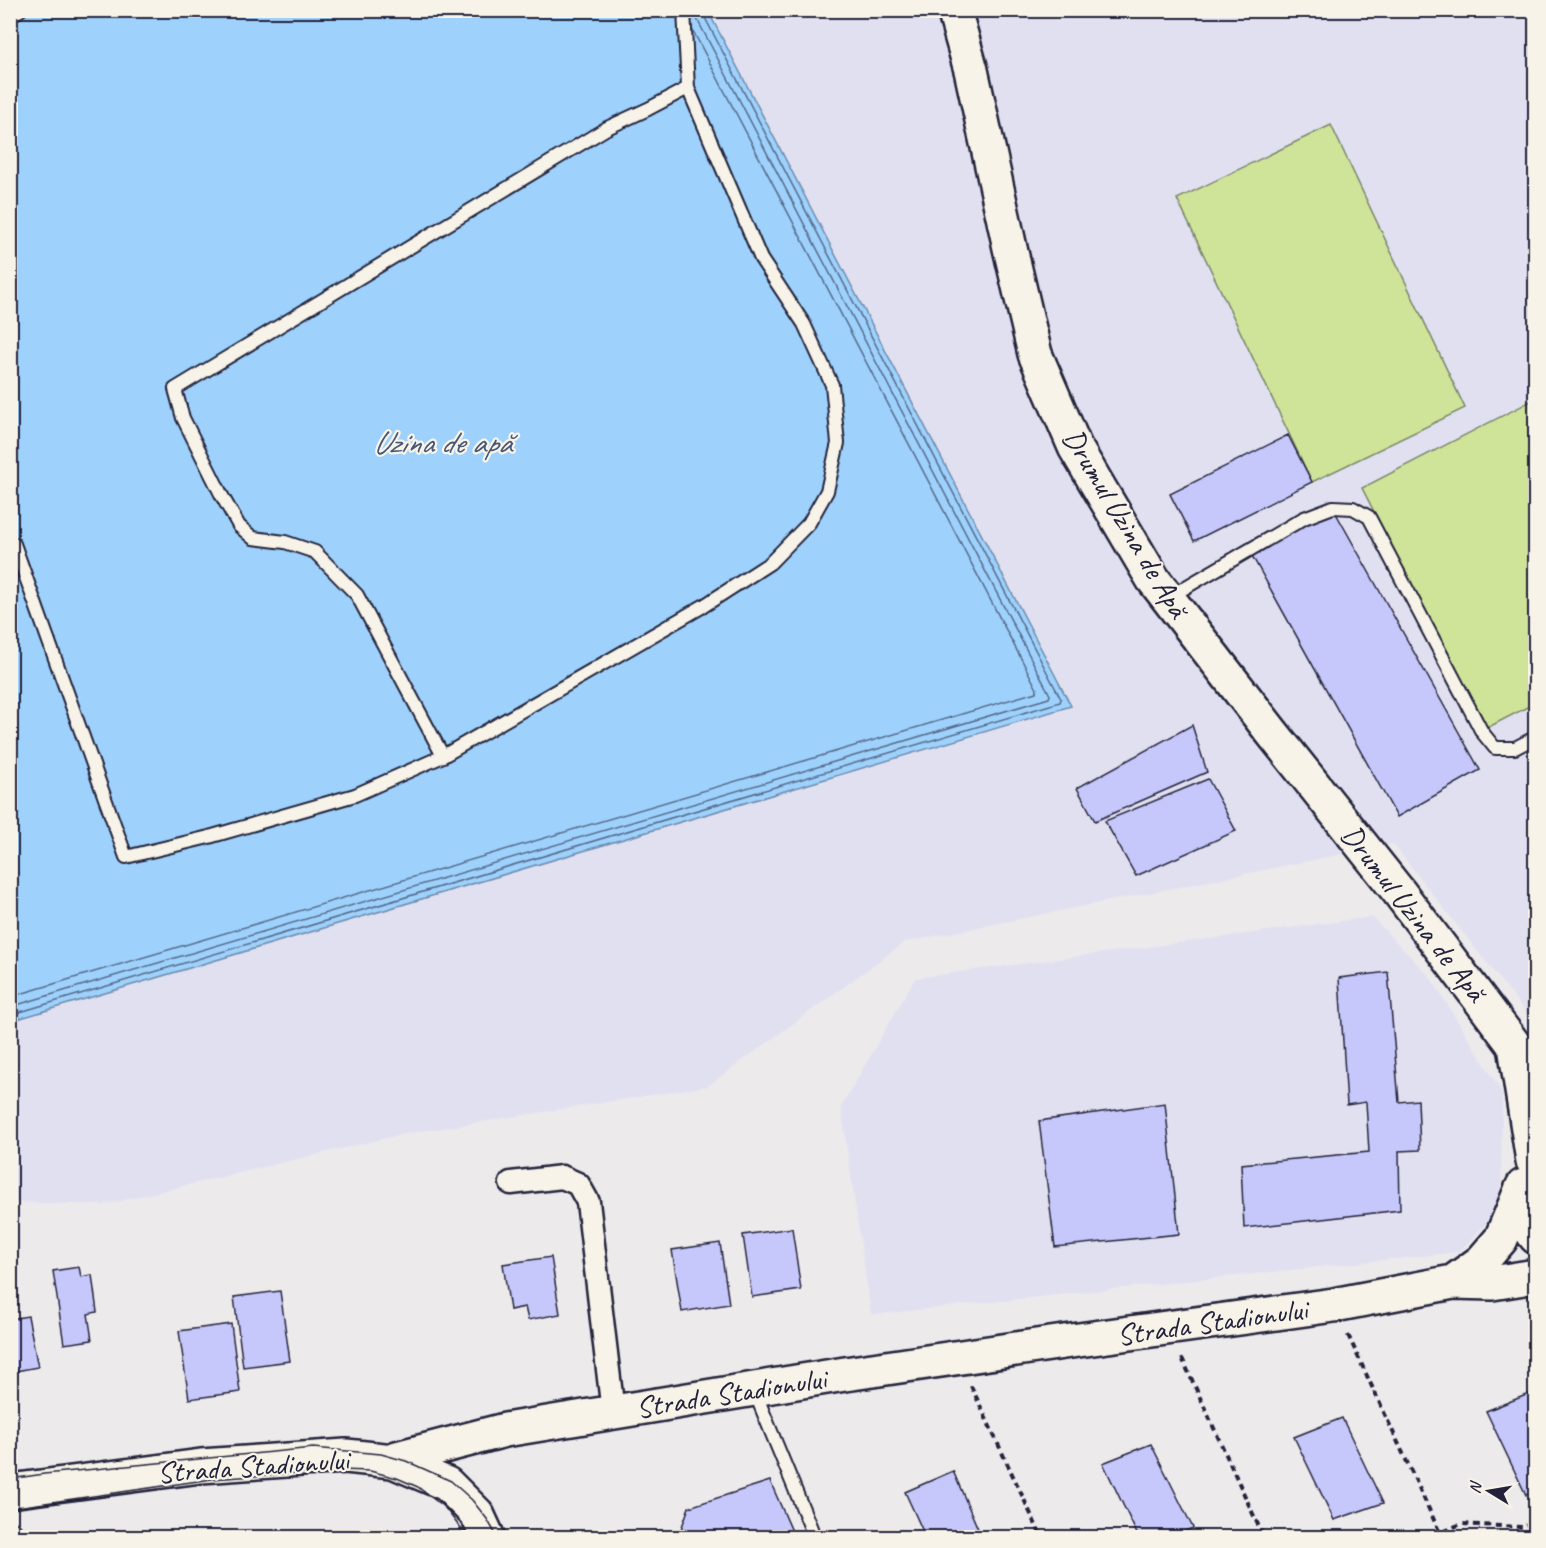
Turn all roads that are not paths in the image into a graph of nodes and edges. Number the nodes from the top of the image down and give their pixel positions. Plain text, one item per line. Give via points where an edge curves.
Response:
1 (20, 10) edge
2 (684, 10) edge
3 (954, 10) edge
4 (10, 16) edge
5 (688, 88) junction
6 (14, 544) dead end
7 (1168, 598) junction
8 (1536, 737) edge
9 (442, 756) junction
10 (1525, 1056) edge
11 (1530, 1169) edge
12 (511, 1183) dead end
13 (1536, 1237) edge
14 (1536, 1276) edge
15 (1453, 1282) junction
16 (754, 1389) junction
17 (613, 1412) junction
18 (393, 1461) junction
19 (10, 1491) edge
20 (10, 1533) edge
21 (13, 1538) edge
22 (488, 1538) edge
23 (815, 1538) edge

1 - 4 lane
2 - 5 lane
3 - 7 street, Drumul Uzina de Apă via 1035,354 1075,447
5 - 9 lane via 760,259 804,324 832,386 838,442 827,491 809,523 770,563 705,605
5 - 9 lane via 607,128 175,389 183,418 239,526 253,538 285,542 315,552 357,595
6 - 9 lane via 126,857 356,795
7 - 8 lane via 1304,518 1333,507 1353,508 1370,517 1482,732 1495,748 1515,748
7 - 10 street, Drumul Uzina de Apă
10 - 11 street, Drumul Uzina de Apă
11 - 13 street, Drumul Uzina de Apă via 1522,1210
11 - 15 street, Strada Stadionului via 1501,1239 1482,1261
12 - 17 street via 562,1178 578,1184 588,1202
14 - 15 street, Strada Stadionului via 1492,1283
15 - 16 street, Strada Stadionului via 1334,1305
16 - 17 street, Strada Stadionului
16 - 23 lane
17 - 18 street, Strada Stadionului via 505,1430
18 - 19 street, Strada Stadionului via 346,1456 201,1466
18 - 22 street via 447,1484 477,1514
20 - 21 street

